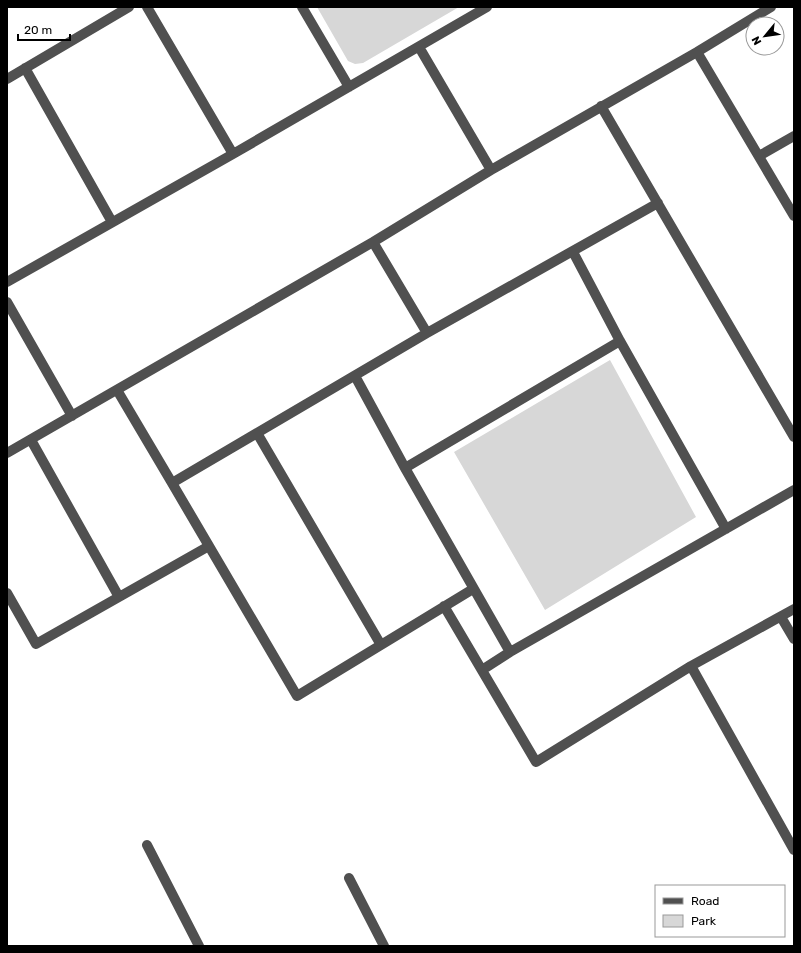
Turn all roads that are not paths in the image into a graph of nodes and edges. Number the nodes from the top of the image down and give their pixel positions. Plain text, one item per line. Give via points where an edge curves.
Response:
1 (129, 7) edge
2 (147, 7) edge
3 (302, 7) edge
4 (487, 7) edge
5 (771, 7) edge
6 (419, 47) junction
7 (697, 52) junction
8 (26, 68) junction
9 (7, 78) edge
10 (349, 87) junction
11 (601, 106) junction
12 (794, 136) edge
13 (233, 154) junction
14 (759, 156) junction
15 (491, 170) junction
16 (658, 203) junction
17 (794, 216) edge
18 (112, 222) junction
19 (373, 242) junction
20 (573, 252) junction
21 (7, 282) edge
22 (7, 302) edge
23 (427, 333) junction
24 (620, 341) junction
25 (355, 376) junction
26 (117, 390) junction
27 (72, 416) junction
28 (257, 433) junction
29 (794, 437) edge
30 (30, 440) junction
31 (7, 453) edge
32 (405, 468) junction
33 (172, 482) junction
34 (794, 490) edge
35 (726, 529) junction
36 (208, 546) junction
37 (473, 589) junction
38 (7, 593) edge
39 (119, 597) junction
40 (444, 606) junction
41 (794, 609) edge
42 (781, 616) junction
43 (794, 639) edge
44 (381, 645) junction
45 (510, 652) junction
46 (691, 666) junction
47 (482, 670) junction
48 (147, 845) dead end
49 (794, 850) edge
50 (348, 878) dead end
51 (199, 946) edge
52 (384, 946) edge

1 - 8 street
2 - 13 street
3 - 10 street
4 - 6 street
5 - 7 street
6 - 10 street
6 - 15 street
7 - 11 street
7 - 14 street
8 - 9 street
8 - 18 street
10 - 13 street
11 - 15 street
11 - 16 street
12 - 14 street
13 - 18 street
14 - 17 street
15 - 19 street
16 - 20 street
16 - 29 street
18 - 21 street
19 - 23 street
19 - 26 street
20 - 23 street
20 - 24 street
22 - 27 street
23 - 25 street
24 - 32 street
24 - 35 street
25 - 28 street
25 - 32 street
26 - 27 street
26 - 33 street
27 - 30 street
28 - 33 street
28 - 44 street
30 - 31 street
30 - 39 street
32 - 37 street
33 - 36 street
34 - 35 street
35 - 45 street
36 - 39 street
36 - 44 street via 297,696
37 - 40 street
37 - 45 street
38 - 39 street via 36,644
40 - 44 street
40 - 47 street
41 - 42 street
42 - 43 street
42 - 46 street
45 - 47 street
46 - 47 street via 536,762
46 - 49 street
48 - 51 street
50 - 52 street

